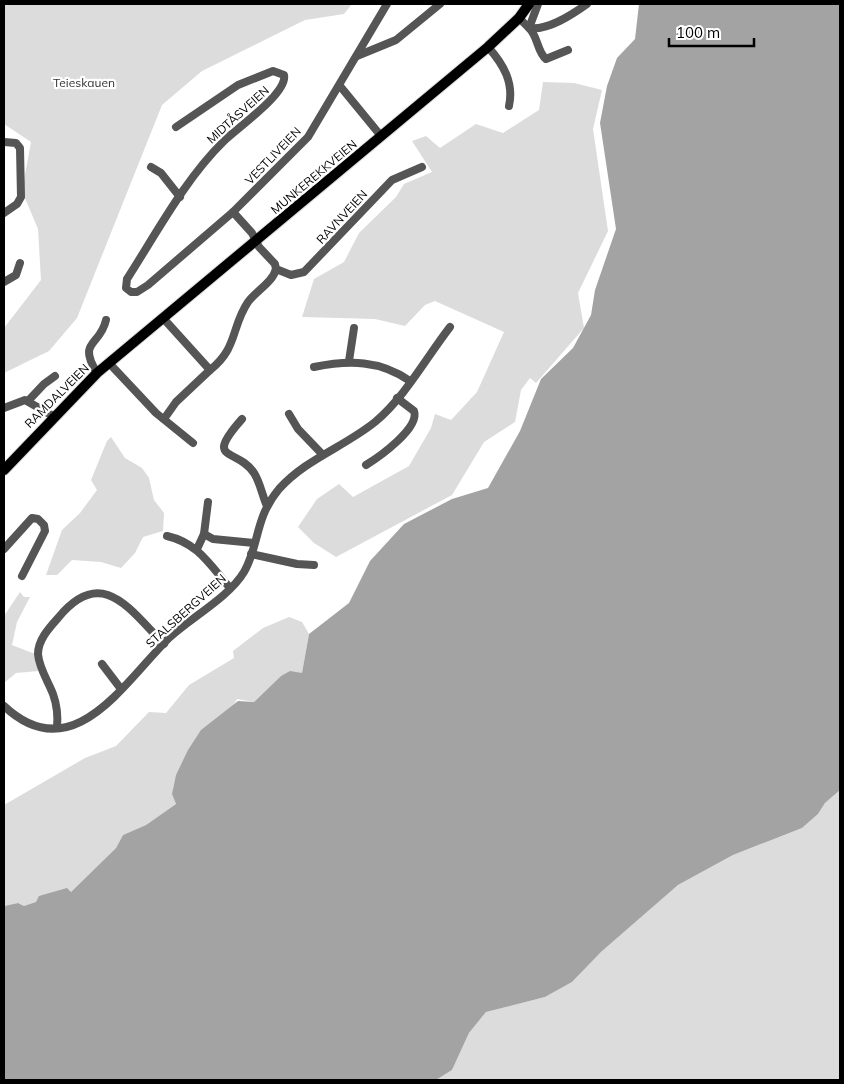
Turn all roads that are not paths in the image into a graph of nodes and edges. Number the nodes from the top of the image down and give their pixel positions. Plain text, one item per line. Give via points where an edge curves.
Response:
1 (387, 4) edge
2 (440, 4) edge
3 (529, 4) edge
4 (538, 4) edge
5 (587, 4) edge
6 (520, 18) junction
7 (529, 28) junction
8 (488, 47) junction
9 (568, 50) dead end
10 (357, 56) junction
11 (340, 86) junction
12 (509, 106) dead end
13 (176, 127) dead end
14 (381, 136) junction
15 (4, 142) edge
16 (151, 167) dead end
17 (422, 167) dead end
18 (180, 197) junction
19 (233, 212) junction
20 (4, 213) edge
21 (256, 241) junction
22 (20, 263) dead end
23 (276, 269) junction
24 (4, 282) edge
25 (163, 318) junction
26 (106, 320) dead end
27 (450, 327) dead end
28 (354, 328) dead end
29 (349, 361) junction
30 (109, 363) junction
31 (314, 367) dead end
32 (210, 370) junction
33 (97, 373) junction
34 (55, 376) dead end
35 (410, 381) junction
36 (397, 398) junction
37 (28, 401) junction
38 (4, 408) edge
39 (289, 414) dead end
40 (53, 416) junction
41 (164, 419) junction
42 (242, 419) dead end
43 (193, 443) dead end
44 (322, 454) junction
45 (366, 465) dead end
46 (4, 470) edge
47 (208, 502) dead end
48 (267, 506) junction
49 (204, 534) junction
50 (167, 536) dead end
51 (254, 543) junction
52 (4, 549) edge
53 (197, 549) junction
54 (251, 554) junction
55 (314, 565) dead end
56 (22, 576) dead end
57 (230, 588) junction
58 (164, 644) junction
59 (102, 664) dead end
60 (121, 689) junction
61 (4, 706) edge
62 (58, 728) junction

1 - 10 street, VESTLIVEIEN
2 - 10 street via 396,40
3 - 6 main road, MUNKEREKKVEIEN
4 - 7 street
5 - 7 street via 561,20
6 - 7 street
6 - 8 main road, MUNKEREKKVEIEN
7 - 9 street via 544,58
8 - 12 street via 510,81
8 - 14 main road, MUNKEREKKVEIEN
10 - 11 street, VESTLIVEIEN
11 - 14 street
11 - 19 street, VESTLIVEIEN via 308,137
13 - 18 street, MIDTÅSVEIEN via 251,78 273,71 284,76 281,90 216,149
14 - 21 main road, MUNKEREKKVEIEN
15 - 20 street via 16,143 20,148 22,190 17,204
16 - 18 street
17 - 23 street, RAVNVEIEN via 392,180 304,272 292,275
18 - 19 street, MIDTÅSVEIEN via 127,279 129,292 137,292 148,285
19 - 21 street
21 - 23 street
21 - 25 main road, MUNKEREKKVEIEN
22 - 24 street via 16,275
23 - 32 street via 247,303 228,353
25 - 30 main road, MUNKEREKKVEIEN
25 - 32 street
26 - 33 street via 88,352 88,359
27 - 35 street, STALSBERGVEIEN
28 - 29 street
29 - 31 street
29 - 35 street via 385,367
30 - 33 main road, RAMDALVEIEN
30 - 41 street
32 - 41 street via 176,402
33 - 40 main road, RAMDALVEIEN
34 - 37 street
35 - 36 street, STALSBERGVEIEN
36 - 44 street, STALSBERGVEIEN via 375,422
36 - 45 street via 414,411 414,418 399,440
37 - 38 street via 20,400
37 - 40 street
39 - 44 street via 298,429
40 - 46 main road, RAMDALVEIEN
41 - 43 street
42 - 48 street via 226,438 225,449 255,474
44 - 48 street, STALSBERGVEIEN via 288,480
47 - 49 street
48 - 51 street, STALSBERGVEIEN
49 - 51 street via 213,539
49 - 53 street
50 - 53 street via 184,540
51 - 54 street, STALSBERGVEIEN
52 - 56 street via 32,518 44,525 45,531
53 - 57 street
54 - 55 street
54 - 57 street, STALSBERGVEIEN via 244,572
57 - 58 street, STALSBERGVEIEN
58 - 60 street, STALSBERGVEIEN
58 - 62 street via 112,594 94,593 68,607 45,634 38,651 40,666 56,703
59 - 60 street
60 - 62 street, STALSBERGVEIEN via 87,720
61 - 62 street, STALSBERGVEIEN via 31,725

